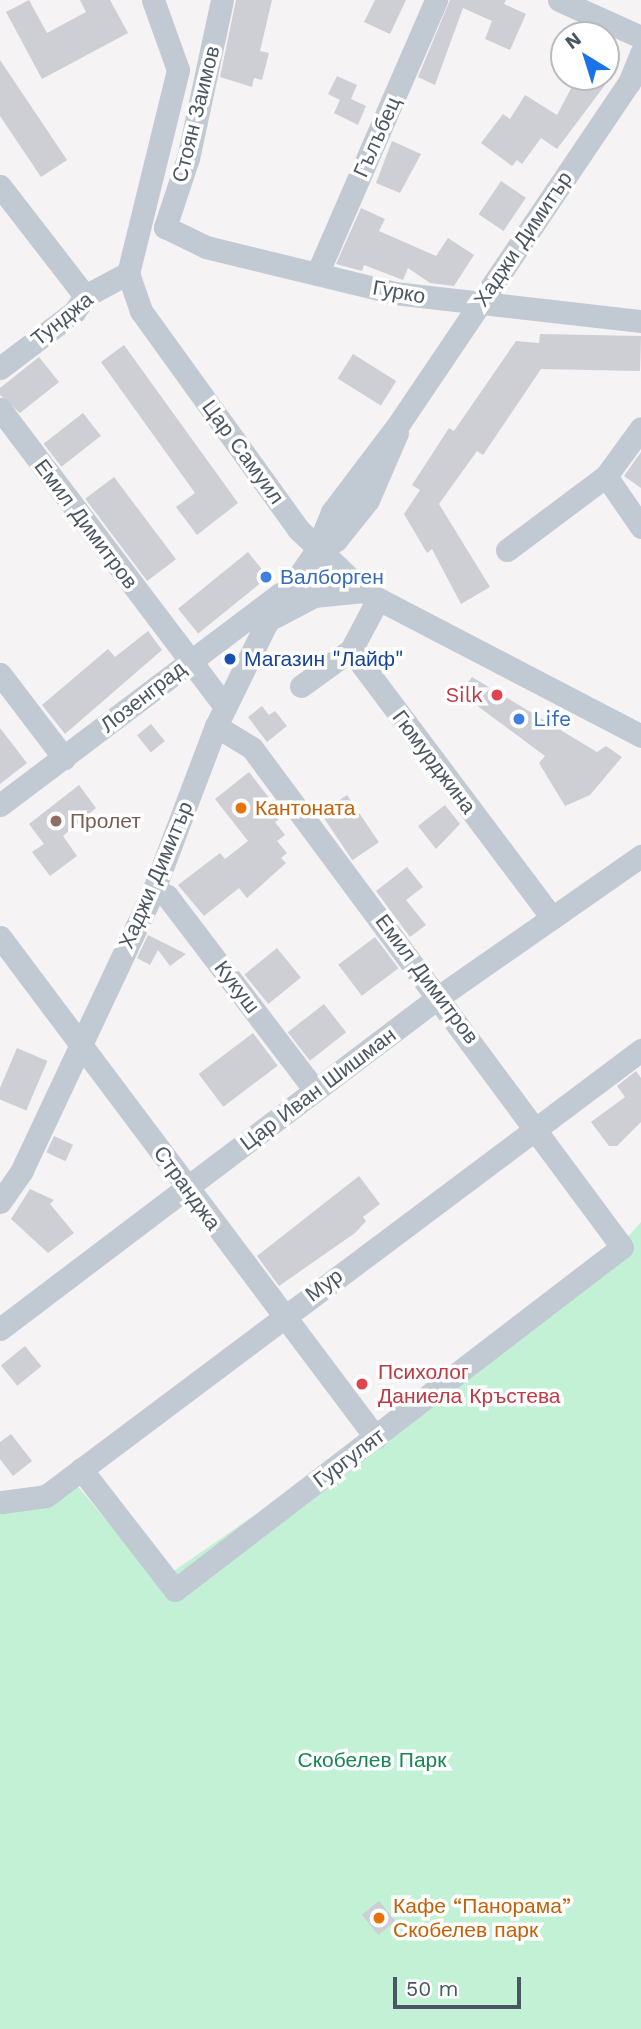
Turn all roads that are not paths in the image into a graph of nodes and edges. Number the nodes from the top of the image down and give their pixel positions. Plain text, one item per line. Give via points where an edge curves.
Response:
1 (153, 0) edge
2 (222, 0) edge
3 (436, 0) edge
4 (559, 0) edge
5 (641, 37) edge
6 (641, 53) edge
7 (0, 186) edge
8 (165, 227) joint
9 (128, 273) junction
10 (317, 274) junction
11 (85, 296) junction
12 (478, 305) junction
13 (641, 321) edge
14 (0, 369) edge
15 (0, 408) edge
16 (641, 428) edge
17 (606, 476) junction
18 (641, 527) edge
19 (507, 550) dead end
20 (316, 551) junction
21 (286, 590) junction
22 (370, 596) junction
23 (267, 624) junction
24 (351, 650) junction
25 (189, 661) junction
26 (0, 674) edge
27 (300, 686) dead end
28 (220, 716) junction
29 (641, 736) edge
30 (64, 758) junction
31 (0, 805) edge
32 (641, 856) edge
33 (154, 889) junction
34 (552, 918) junction
35 (0, 937) edge
36 (440, 996) junction
37 (79, 1044) junction
38 (641, 1050) edge
39 (315, 1090) junction
40 (537, 1126) junction
41 (187, 1188) junction
42 (0, 1202) edge
43 (622, 1247) joint
44 (281, 1317) junction
45 (0, 1329) edge
46 (376, 1438) junction
47 (81, 1469) junction
48 (2, 1502) edge

1 - 9 street via 178,70
2 - 8 street, Стоян Заимов via 188,158
3 - 10 street, Гълъбец
4 - 5 street
6 - 12 street, Хаджи Димитър via 629,83
7 - 11 street
8 - 10 street, Гурко via 206,247
9 - 11 street, Тунджа
9 - 20 street, Цар Самуил via 141,311
10 - 12 street, Гурко
11 - 14 street, Тунджа via 74,312
12 - 13 street, Гурко
12 - 20 street, Хаджи Димитър via 400,422 332,512
15 - 25 street, Емил Димитров
16 - 17 street
17 - 18 street
17 - 19 street
20 - 21 street, Хаджи Димитър
20 - 22 street, Цар Самуил
21 - 23 street, Хаджи Димитър
21 - 25 street, Лозенград
22 - 23 street via 298,601
22 - 24 street
22 - 29 street, Цар Самуил
23 - 28 street, Хаджи Димитър
24 - 27 street
24 - 34 street, Гюмурджина
25 - 28 street, Емил Димитров
25 - 30 street, Лозенград
26 - 30 street
28 - 33 street, Хаджи Димитър
28 - 36 street, Емил Димитров via 252,748
30 - 31 street, Лозенград
32 - 34 street, Цар Иван Шишман
33 - 37 street, Хаджи Димитър
33 - 39 street, Кукуш via 167,896
34 - 36 street, Цар Иван Шишман
35 - 37 street, Странджа
36 - 39 street, Цар Иван Шишман
36 - 40 street, Емил Димитров
37 - 41 street, Странджа
37 - 42 street, Хаджи Димитър via 22,1170
38 - 40 street, Мур
39 - 41 street, Цар Иван Шишман
40 - 43 street, Емил Димитров
40 - 44 street, Мур
41 - 44 street, Странджа
41 - 45 street, Цар Иван Шишман
43 - 46 street, Гургулят
44 - 46 street, Странджа
44 - 47 street, Мур
46 - 47 street, Гургулят via 175,1590
47 - 48 street, Мур via 46,1496

